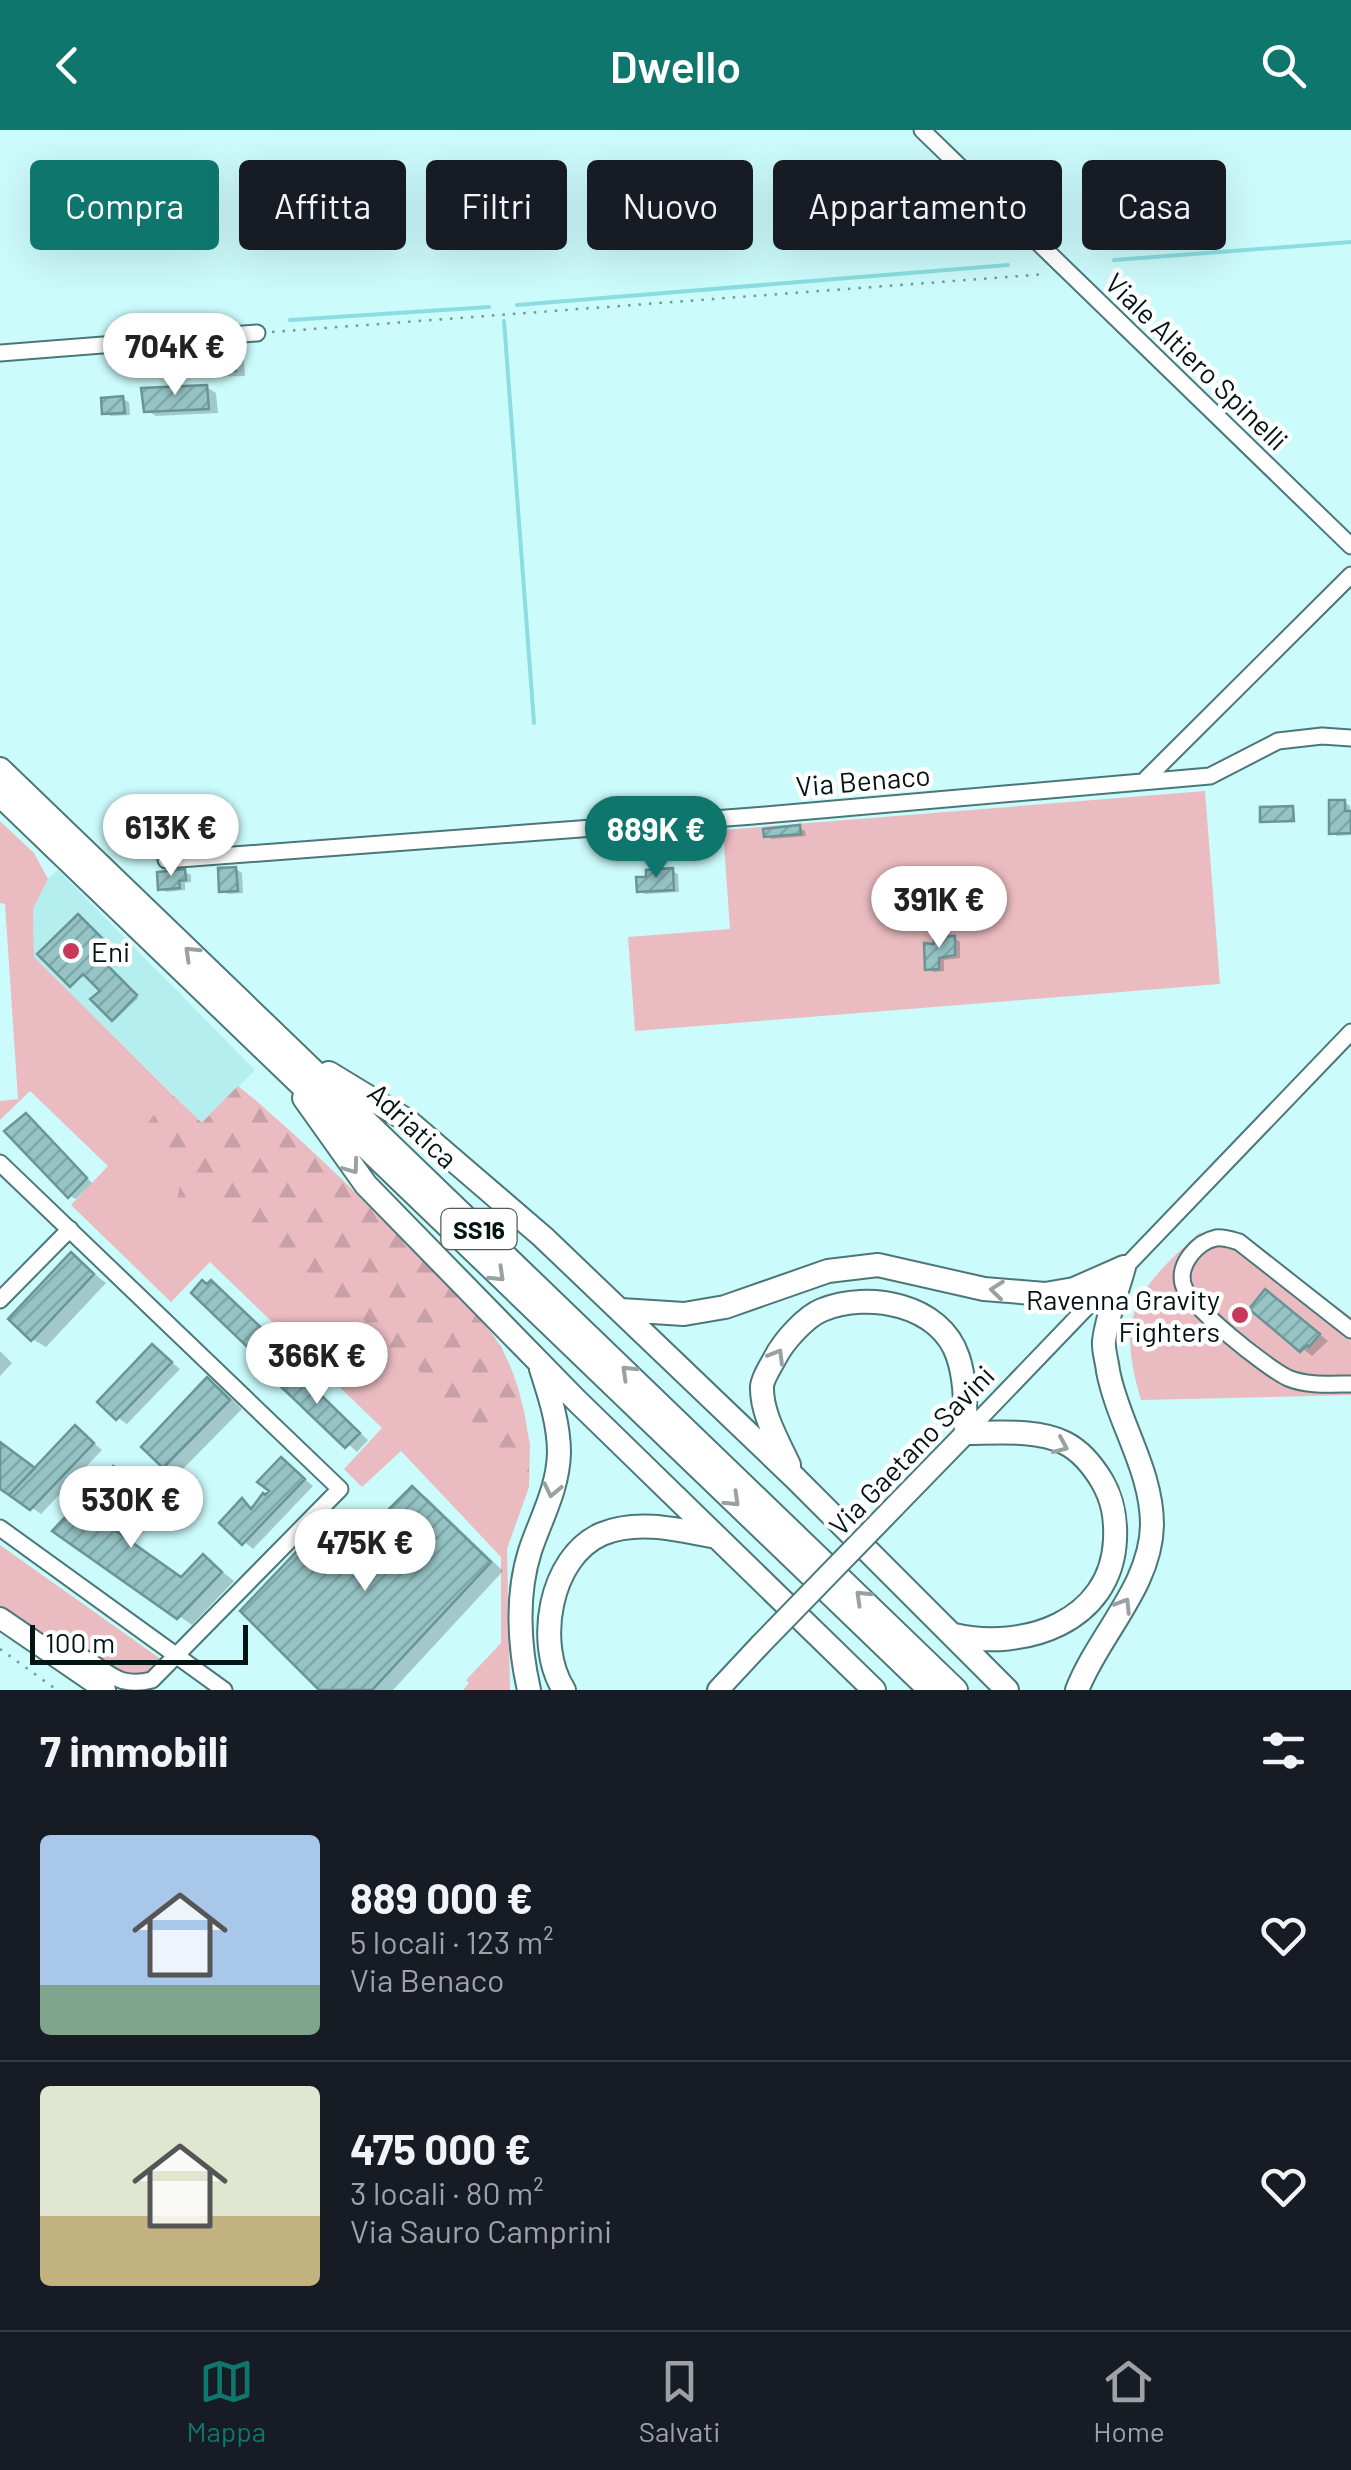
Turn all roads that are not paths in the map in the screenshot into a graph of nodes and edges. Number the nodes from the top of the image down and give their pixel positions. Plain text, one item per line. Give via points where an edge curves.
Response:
1 (922, 130) edge
2 (256, 333) road end
3 (0, 353) edge
4 (1351, 546) edge
5 (1351, 575) edge
6 (1351, 738) edge
7 (0, 770) edge
8 (1146, 779) junction
9 (0, 794) edge
10 (166, 860) dead end
11 (1351, 1032) edge
12 (282, 1053) junction
13 (0, 1163) edge
14 (70, 1229) junction
15 (1124, 1267) junction
16 (0, 1300) edge
17 (621, 1310) junction
18 (1351, 1330) edge
19 (538, 1361) junction
20 (1351, 1384) edge
21 (966, 1433) junction
22 (795, 1478) junction
23 (0, 1528) edge
24 (716, 1537) junction
25 (0, 1618) edge
26 (954, 1635) junction
27 (49, 1651) junction
28 (175, 1656) junction
29 (152, 1685) edge
30 (105, 1690) edge
31 (224, 1690) edge
32 (528, 1690) edge
33 (564, 1690) edge
34 (718, 1690) edge
35 (874, 1690) edge
36 (930, 1690) edge
37 (956, 1690) edge
38 (1008, 1690) edge
39 (1077, 1690) edge

1 - 4 street, Viale Altiero Spinelli
2 - 3 street
5 - 8 street
6 - 8 street, Via Benaco via 1278,741 1210,776
12 -> 7 highway, Adriatica / SS16
8 - 10 street, Via Benaco
9 - 12 highway, Adriatica / SS16
11 - 15 street, Via Gaetano Savini
12 - 17 highway, SS16 via 408,1121
12 -> 19 highway, SS16 via 366,1186
12 -> 36 highway, Adriatica / SS16
37 -> 12 highway, Adriatica / SS16
13 - 14 street
14 - 16 street
14 - 28 street via 340,1489
15 -> 17 highway via 1045,1294 984,1289 878,1265 828,1272 725,1307 684,1314
15 - 21 street, Via Gaetano Savini
39 -> 15 highway via 1138,1580 1152,1525 1143,1470 1119,1414 1103,1343
17 - 22 highway, SS16
18 - 20 street via 1239,1242 1220,1237 1198,1245 1186,1262 1182,1284 1196,1307 1245,1346 1289,1378
19 - 24 highway, SS16
19 -> 32 highway, SS16 via 559,1454 523,1581 521,1655
22 -> 21 highway, SS16 via 770,1426 762,1384 781,1346 819,1311 866,1300 907,1308 938,1326 958,1354
21 -> 26 highway via 1064,1443 1093,1465 1112,1498 1115,1543 1106,1582 1054,1628 1016,1640
21 - 34 main road, Via Gaetano Savini, bridge
22 - 26 highway, SS16
23 - 28 street
24 - 33 highway via 639,1526 600,1535 572,1559 554,1592 547,1630
24 - 35 highway, SS16
25 - 27 main road
26 - 38 highway, SS16
27 - 29 street via 75,1654 120,1682
27 - 30 main road
28 - 29 street
28 - 31 street

